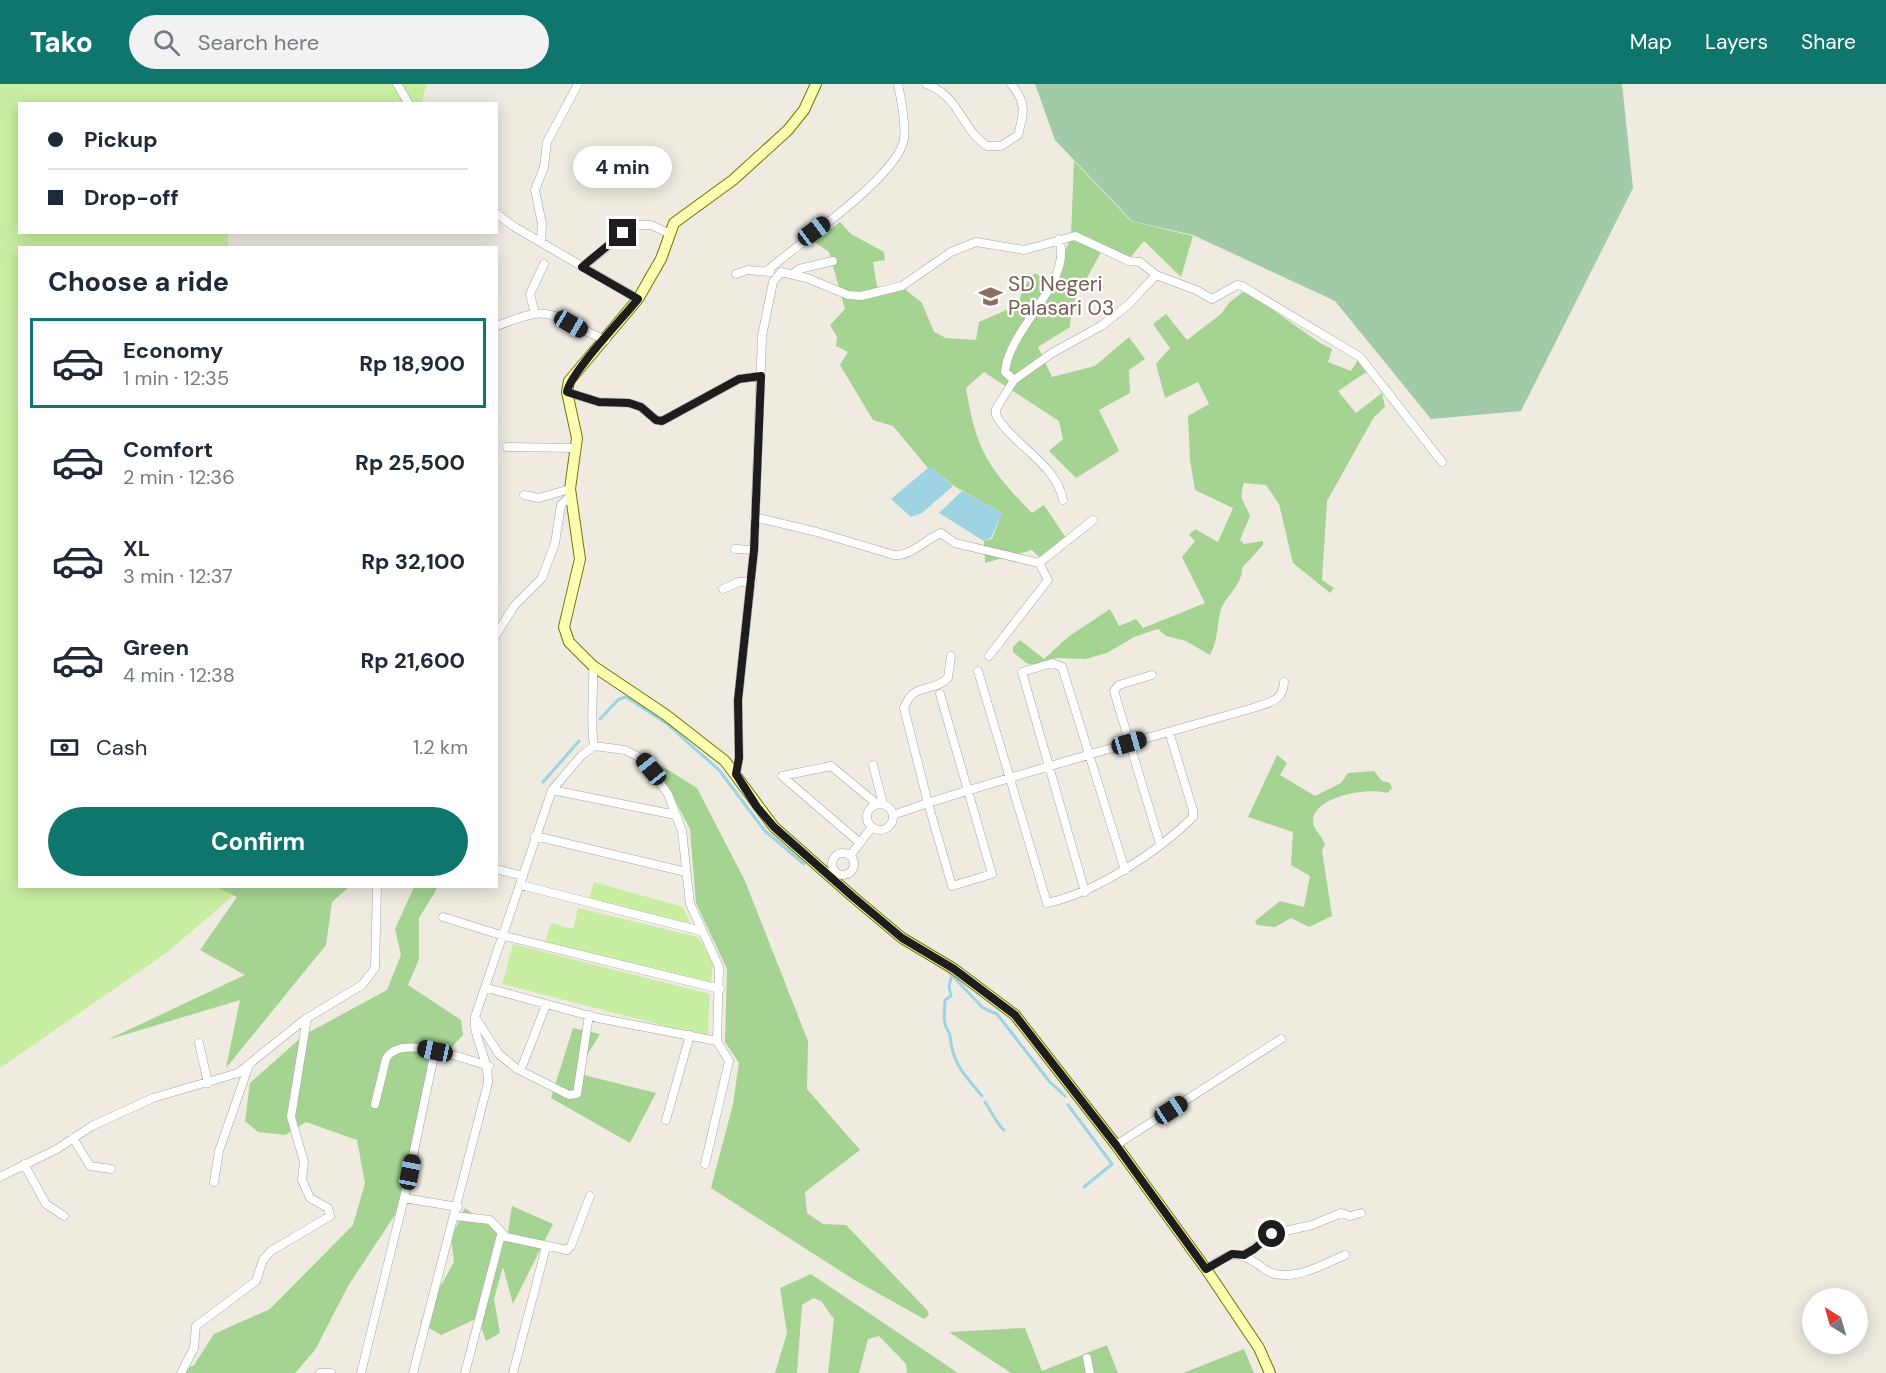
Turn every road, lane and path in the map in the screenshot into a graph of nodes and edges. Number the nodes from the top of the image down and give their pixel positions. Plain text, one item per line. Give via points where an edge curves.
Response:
1 (397, 84) edge
2 (579, 84) edge
3 (816, 84) edge
4 (926, 84) edge
5 (1011, 84) edge
6 (901, 85) edge
7 (408, 102) edge
8 (498, 214) edge
9 (668, 233) junction
10 (1059, 238) junction
11 (540, 242) junction
12 (833, 261) dead end
13 (544, 264) dead end
14 (582, 267) junction
15 (767, 271) junction
16 (794, 273) junction
17 (736, 274) dead end
18 (776, 275) junction
19 (1156, 275) junction
20 (638, 299) junction
21 (535, 314) junction
22 (498, 325) edge
23 (606, 340) junction
24 (761, 376) junction
25 (1014, 380) junction
26 (567, 392) junction
27 (507, 447) dead end
28 (576, 448) junction
29 (1442, 462) dead end
30 (570, 492) junction
31 (524, 495) dead end
32 (1063, 500) dead end
33 (754, 517) junction
34 (1093, 520) dead end
35 (735, 549) dead end
36 (754, 550) junction
37 (1039, 563) junction
38 (752, 581) junction
39 (723, 589) dead end
40 (498, 632) edge
41 (951, 656) dead end
42 (989, 656) dead end
43 (593, 666) junction
44 (978, 671) dead end
45 (1152, 675) dead end
46 (1284, 682) dead end
47 (940, 694) dead end
48 (1169, 732) junction
49 (1129, 743) junction
50 (594, 746) junction
51 (1089, 755) junction
52 (873, 765) dead end
53 (1049, 767) junction
54 (736, 774) junction
55 (1008, 778) junction
56 (552, 790) junction
57 (967, 791) junction
58 (928, 803) junction
59 (880, 804) junction
60 (676, 815) junction
61 (893, 815) junction
62 (872, 827) junction
63 (535, 836) junction
64 (860, 843) junction
65 (1160, 844) junction
66 (850, 856) junction
67 (498, 870) edge
68 (1125, 870) junction
69 (686, 872) junction
70 (833, 874) junction
71 (523, 876) junction
72 (521, 885) junction
73 (377, 888) edge
74 (1085, 892) junction
75 (443, 917) dead end
76 (701, 931) junction
77 (504, 936) junction
78 (487, 988) junction
79 (720, 989) junction
80 (546, 1005) junction
81 (589, 1015) junction
82 (475, 1017) junction
83 (307, 1018) junction
84 (690, 1035) junction
85 (1281, 1039) dead end
86 (717, 1041) junction
87 (199, 1043) dead end
88 (435, 1051) junction
89 (523, 1064) dead end
90 (489, 1066) junction
91 (248, 1068) junction
92 (208, 1083) junction
93 (375, 1104) dead end
94 (666, 1120) dead end
95 (73, 1138) junction
96 (1116, 1145) junction
97 (24, 1164) junction
98 (705, 1164) dead end
99 (111, 1169) dead end
100 (0, 1177) edge
101 (214, 1182) dead end
102 (590, 1196) dead end
103 (404, 1198) junction
104 (458, 1207) junction
105 (1361, 1213) dead end
106 (64, 1216) dead end
107 (455, 1216) junction
108 (501, 1234) junction
109 (546, 1247) junction
110 (1244, 1255) junction
111 (1346, 1255) dead end
112 (1206, 1269) junction
113 (1087, 1358) dead end
114 (181, 1373) edge
115 (320, 1373) edge
116 (331, 1373) edge
117 (361, 1373) edge
118 (413, 1373) edge
119 (465, 1373) edge
120 (513, 1373) edge
121 (1090, 1373) edge
122 (1270, 1373) edge

1 - 7 street
2 - 11 street via 547,142 544,167 535,190 542,224
3 - 9 main road via 804,110 788,130 733,180 674,223
4 - 5 street via 956,105 987,146 1001,146 1018,135 1024,113 1021,96
6 - 15 street via 904,138 896,160
8 - 11 street
9 - 14 street via 651,225 635,225
9 - 20 main road via 661,259
10 - 16 street via 1018,250 976,242 951,252 902,286 868,295 848,295
10 - 19 street via 1083,239 1129,261 1140,262
10 - 25 street via 1060,263 1053,283 1016,337 1005,366 1006,376
11 - 14 street
12 - 16 street
13 - 21 street via 530,294
14 - 20 street
15 - 17 street
15 - 18 street
16 - 18 street via 784,271
18 - 24 street via 762,336
19 - 25 street via 1101,326
19 - 29 street via 1212,299 1242,286 1360,357
20 - 23 main road
21 - 22 street
21 - 23 street via 556,316
23 - 26 main road via 575,373
24 - 26 street via 739,379 662,421 635,405 599,402
24 - 33 street
25 - 32 street via 996,414 1051,475
26 - 28 main road via 575,422
27 - 28 street
28 - 30 main road
30 - 31 street via 539,498
30 - 40 street via 561,505 555,543 542,578 514,606
30 - 43 main road via 580,559 564,627 569,642
33 - 36 street
33 - 37 street via 894,555 902,556 941,533 955,543
34 - 37 street
35 - 36 street
36 - 38 street
37 - 42 street via 1048,580
38 - 39 street
38 - 54 street via 738,700
41 - 58 street via 948,678 915,691 904,708
43 - 50 street
43 - 54 main road via 714,751
44 - 55 street
45 - 49 street via 1119,685 1114,691
46 - 48 street via 1280,698
47 - 57 street
48 - 49 street
48 - 65 street via 1193,817
49 - 51 street
49 - 65 street
50 - 56 street
50 - 60 street via 625,750 643,759 658,778
51 - 53 street
51 - 53 street via 1062,667 1052,663 1022,672
51 - 68 street
52 - 59 street
53 - 55 street
53 - 74 street
54 - 70 main road via 774,827
55 - 57 street
55 - 74 street via 1045,902
56 - 60 street
56 - 63 street
57 - 58 street
57 - 58 street via 992,874 952,886
58 - 61 street
59 - 61 street via 889,807
59 - 62 street via 867,813
59 - 64 street via 831,766 782,776
60 - 69 street via 682,831
61 - 62 street via 885,829
62 - 64 street
63 - 69 street
63 - 71 street
64 - 66 street
65 - 68 street
66 - 70 street via 836,856
66 - 70 street via 850,872
67 - 71 street
68 - 74 street
69 - 76 street via 690,904
70 - 96 main road via 902,938 954,969 1015,1015
71 - 72 street
72 - 76 street
72 - 77 street
73 - 83 street via 374,972 362,985
75 - 77 street
76 - 79 street via 719,967
77 - 78 street
77 - 79 street
78 - 80 street
78 - 82 street
79 - 86 street
80 - 81 street
80 - 89 street
81 - 82 street via 577,1094 569,1095 517,1069 499,1054
81 - 84 street
82 - 90 street via 475,1029
83 - 91 street
83 - 114 street via 291,1117 304,1162 302,1180 310,1198 328,1208 330,1216 271,1251 263,1260 256,1281 196,1326 194,1348
84 - 86 street
84 - 94 street
85 - 96 street
86 - 98 street via 729,1061
87 - 92 street
88 - 90 street
88 - 93 street via 407,1047 389,1053
88 - 103 street
90 - 104 street via 489,1083
91 - 92 street
91 - 101 street via 219,1151
92 - 95 street via 153,1098
95 - 97 street
95 - 99 street via 90,1166
96 - 112 main road
97 - 100 street
97 - 106 street via 46,1204
102 - 109 street via 570,1248
103 - 104 street
103 - 117 street
104 - 107 street
105 - 110 street via 1341,1213 1312,1225 1278,1231
107 - 108 street via 490,1220
107 - 118 street
108 - 109 street
108 - 119 street
109 - 120 street
110 - 111 street via 1268,1272 1280,1275 1311,1270
110 - 112 street via 1232,1254
112 - 122 main road via 1259,1348
113 - 121 street
115 - 116 street

